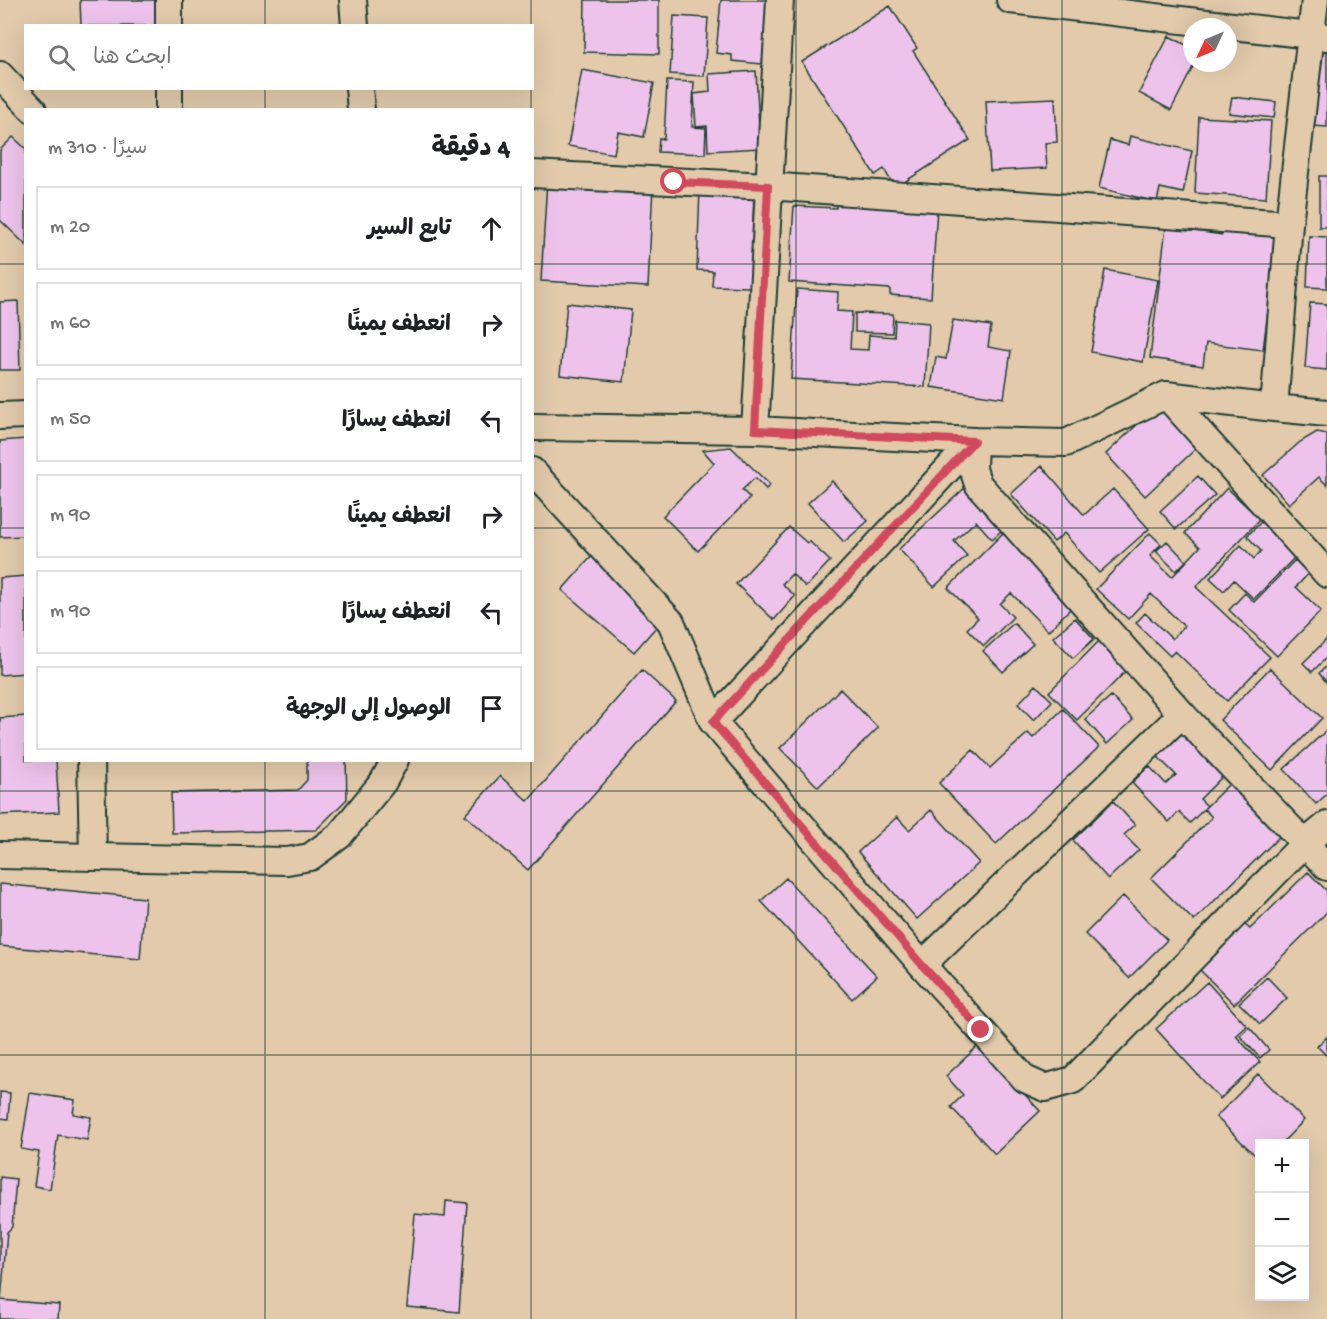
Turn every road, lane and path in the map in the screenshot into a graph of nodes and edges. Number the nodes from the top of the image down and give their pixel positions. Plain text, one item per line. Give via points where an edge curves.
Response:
1 (169, 0) edge
2 (353, 0) edge
3 (780, 0) edge
4 (1010, 0) edge
5 (1315, 0) edge
6 (169, 24) edge
7 (355, 24) edge
8 (1319, 37) edge
9 (0, 75) edge
10 (169, 90) edge
11 (359, 90) edge
12 (31, 108) edge
13 (169, 108) edge
14 (361, 108) edge
15 (534, 174) edge
16 (768, 186) junction
17 (1289, 224) junction
18 (1166, 395) junction
19 (1274, 408) junction
20 (1327, 413) edge
21 (24, 415) edge
22 (0, 416) edge
23 (534, 427) edge
24 (755, 430) junction
25 (974, 441) junction
26 (534, 473) edge
27 (1327, 574) edge
28 (1182, 714) junction
29 (713, 722) junction
30 (91, 762) edge
31 (394, 762) edge
32 (1327, 825) edge
33 (1304, 844) junction
34 (0, 855) edge
35 (93, 857) junction
36 (1327, 867) edge
37 (922, 965) junction

1 - 6 street
2 - 7 street
3 - 16 street
4 - 8 street
5 - 8 street
8 - 17 street
9 - 12 street
10 - 13 street
11 - 14 street
15 - 16 street
16 - 17 street
16 - 24 street
17 - 19 street
18 - 19 street
18 - 25 street via 1066,443
18 - 27 street
19 - 20 street
21 - 22 street
23 - 24 street
24 - 25 street
25 - 28 street via 973,469 978,484
25 - 29 street
26 - 29 street via 671,622
28 - 33 street
28 - 37 street
29 - 37 street
30 - 35 street
31 - 35 street via 383,782 339,836 310,857 287,861
32 - 33 street
33 - 36 street
33 - 37 street via 1073,1080 1045,1088 1025,1079
34 - 35 street

